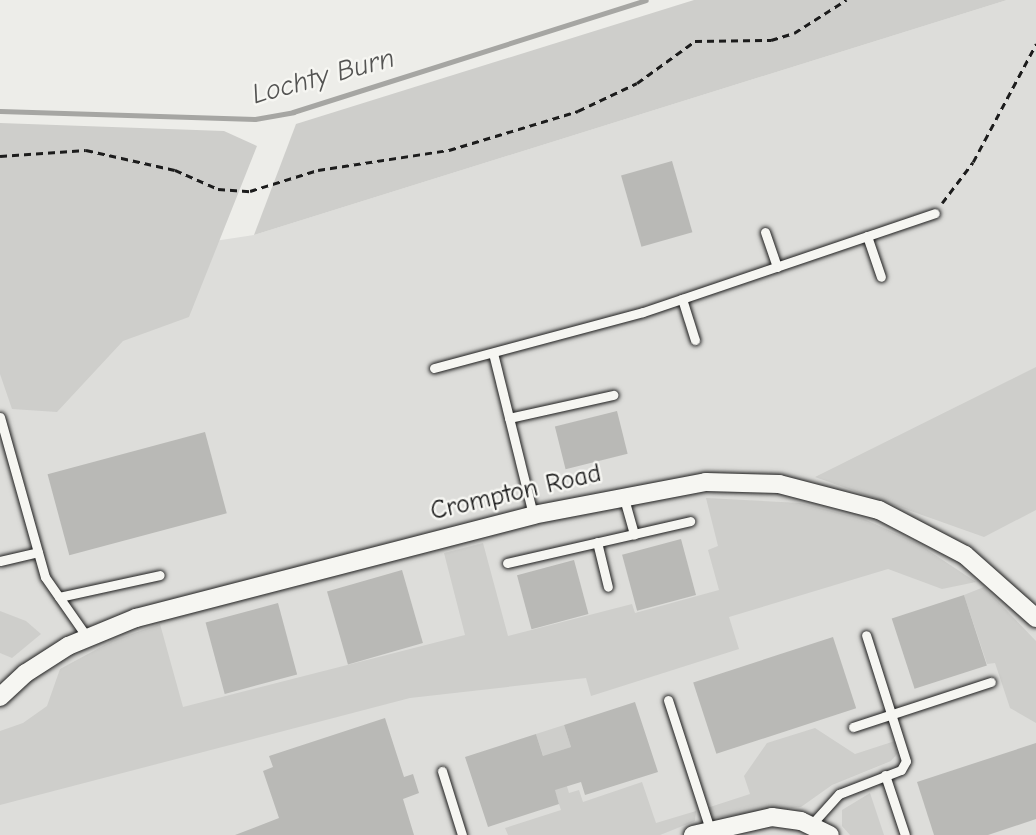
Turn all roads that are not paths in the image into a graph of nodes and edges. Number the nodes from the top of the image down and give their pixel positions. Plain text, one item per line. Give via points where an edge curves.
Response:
1 (934, 213) road end
2 (765, 232) dead end
3 (867, 236) junction
4 (777, 267) junction
5 (881, 277) dead end
6 (682, 299) junction
7 (695, 340) dead end
8 (493, 353) junction
9 (434, 368) dead end
10 (612, 395) dead end
11 (0, 417) edge
12 (509, 418) junction
13 (623, 495) junction
14 (533, 514) junction
15 (690, 521) dead end
16 (634, 534) junction
17 (597, 542) junction
18 (38, 552) junction
19 (0, 561) edge
20 (508, 563) dead end
21 (160, 575) dead end
22 (608, 587) dead end
23 (59, 597) junction
24 (1036, 618) edge
25 (866, 635) dead end
26 (87, 637) junction
27 (991, 682) dead end
28 (0, 697) edge
29 (668, 700) dead end
30 (893, 714) junction
31 (853, 727) dead end
32 (442, 771) dead end
33 (885, 775) junction
34 (811, 825) junction
35 (701, 832) edge
36 (462, 835) edge
37 (830, 835) edge
38 (905, 835) edge

1 - 3 lane
2 - 4 lane
3 - 4 lane
3 - 5 lane
4 - 6 lane
6 - 7 lane
6 - 8 lane
8 - 9 lane
8 - 12 lane
10 - 12 lane
11 - 18 lane
12 - 14 lane
13 - 14 street, Crompton Road
13 - 16 lane
13 - 24 street, Crompton Road via 743,480 847,498 940,539 994,577
14 - 26 street, Crompton Road via 136,618
15 - 16 lane
16 - 17 lane
17 - 20 lane
17 - 22 lane
18 - 19 lane
18 - 23 lane via 45,577
21 - 23 lane
23 - 26 lane
25 - 30 lane
26 - 28 street, Crompton Road via 42,661
27 - 30 lane
29 - 35 lane
30 - 31 lane
30 - 33 lane via 906,761 901,770
32 - 36 lane
33 - 34 lane via 839,794
33 - 38 lane
34 - 35 street via 772,817
34 - 37 street

